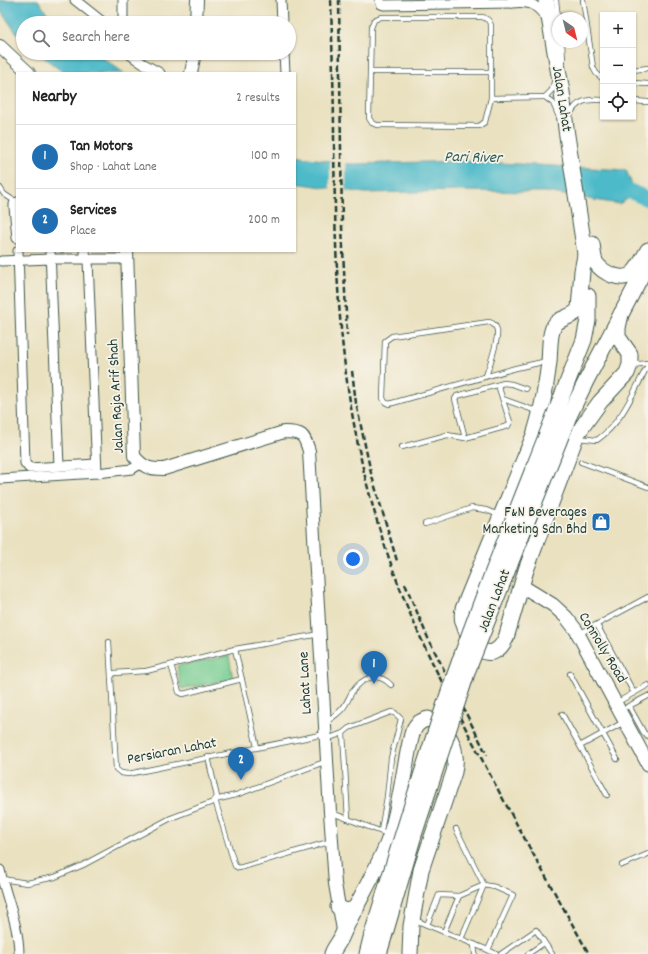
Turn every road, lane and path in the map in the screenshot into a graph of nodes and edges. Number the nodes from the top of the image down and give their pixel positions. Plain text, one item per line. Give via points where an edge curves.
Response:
1 (75, 0) edge
2 (123, 0) edge
3 (197, 0) edge
4 (280, 0) edge
5 (380, 0) edge
6 (546, 0) edge
7 (556, 0) edge
8 (583, 0) edge
9 (517, 1) edge
10 (555, 12) edge
11 (552, 15) edge
12 (95, 16) edge
13 (123, 16) edge
14 (196, 16) edge
15 (281, 16) edge
16 (552, 18) edge
17 (0, 46) edge
18 (556, 48) edge
19 (563, 48) edge
20 (138, 60) edge
21 (194, 60) edge
22 (284, 60) edge
23 (648, 68) edge
24 (557, 70) junction
25 (636, 70) edge
26 (24, 71) edge
27 (158, 72) edge
28 (191, 72) edge
29 (285, 72) edge
30 (370, 72) junction
31 (491, 72) junction
32 (600, 76) edge
33 (636, 83) edge
34 (648, 84) edge
35 (562, 92) junction
36 (545, 97) junction
37 (491, 98) junction
38 (600, 100) edge
39 (636, 101) edge
40 (648, 102) edge
41 (566, 129) junction
42 (0, 188) edge
43 (16, 202) edge
44 (577, 202) junction
45 (16, 228) edge
46 (586, 250) junction
47 (648, 250) edge
48 (84, 252) edge
49 (50, 255) edge
50 (127, 255) edge
51 (19, 256) edge
52 (88, 260) junction
53 (2, 261) dead end
54 (648, 263) edge
55 (621, 314) junction
56 (580, 349) junction
57 (600, 352) junction
58 (550, 356) junction
59 (648, 364) edge
60 (630, 365) junction
61 (486, 376) junction
62 (498, 385) junction
63 (526, 389) dead end
64 (503, 399) junction
65 (541, 413) junction
66 (562, 413) junction
67 (302, 435) joint
68 (465, 438) junction
69 (575, 438) junction
70 (402, 447) dead end
71 (581, 462) dead end
72 (140, 464) junction
73 (59, 466) junction
74 (97, 469) junction
75 (0, 479) edge
76 (648, 487) edge
77 (501, 516) junction
78 (425, 524) dead end
79 (522, 586) junction
80 (648, 597) edge
81 (597, 625) junction
82 (320, 634) junction
83 (578, 634) junction
84 (109, 642) dead end
85 (235, 648) junction
86 (171, 665) junction
87 (570, 674) dead end
88 (111, 677) junction
89 (242, 679) junction
90 (391, 684) dead end
91 (648, 685) edge
92 (634, 693) junction
93 (648, 696) edge
94 (623, 710) junction
95 (562, 714) dead end
96 (325, 732) junction
97 (343, 732) junction
98 (603, 733) junction
99 (648, 736) edge
100 (580, 746) junction
101 (257, 747) junction
102 (208, 757) junction
103 (617, 759) dead end
104 (647, 760) edge
105 (327, 762) junction
106 (607, 795) dead end
107 (215, 800) junction
108 (330, 812) junction
109 (348, 818) junction
110 (456, 829) dead end
111 (385, 833) junction
112 (332, 841) junction
113 (648, 854) edge
114 (622, 865) dead end
115 (1, 874) edge
116 (484, 885) junction
117 (459, 896) junction
118 (338, 906) junction
119 (357, 907) junction
120 (420, 922) junction
121 (343, 930) junction
122 (444, 932) junction
123 (378, 936) junction
124 (461, 938) junction
125 (544, 943) junction
126 (474, 944) junction
127 (488, 950) junction
128 (20, 954) edge
129 (325, 954) edge
130 (332, 954) edge
131 (366, 954) edge
132 (379, 954) edge
133 (410, 954) edge
134 (414, 954) edge
135 (475, 954) edge
136 (496, 954) edge
137 (501, 954) edge
138 (528, 954) edge
139 (551, 954) edge

1 - 12 street
2 - 13 street
3 - 14 street
4 - 15 street
5 - 9 street via 384,5
6 - 11 main road, Jalan Lahat
7 - 10 lane
8 - 32 lane via 593,67
9 - 16 street via 533,4
17 - 26 street
18 - 24 main road, Jalan Lahat
19 - 35 lane
20 - 27 street
21 - 28 street
22 - 29 street
23 - 25 lane
24 - 35 main road, Jalan Lahat
24 - 36 lane via 553,87
30 - 31 lane
30 - 31 lane via 371,28 374,20 381,17 483,17 491,25
30 - 37 lane via 370,118 372,123 377,125 479,126 485,122
31 - 37 lane
33 - 34 lane
35 - 41 main road, Jalan Lahat
36 - 37 lane
36 - 41 lane via 553,103
38 - 41 lane via 590,99 578,103 572,110
39 - 40 lane
41 - 44 main road, Jalan Lahat
42 - 43 lane
43 - 45 street
44 - 46 main road
44 - 47 main road via 590,237 595,262 605,272 622,277 630,275 637,269
46 - 56 main road via 588,320
46 - 58 main road via 580,309 555,323 552,329
48 - 52 street
49 - 51 street
49 - 52 street
49 - 73 street
50 - 52 street
50 - 72 street, Jalan Raja Arif Shah via 134,456
51 - 53 street
51 - 73 street via 26,463 29,468
52 - 74 street
54 - 55 main road, Jalan Lahat
55 - 57 main road, Jalan Lahat
55 - 60 main road via 618,338 630,354
56 - 58 main road via 577,332 569,327 558,334
56 - 66 main road
57 - 60 main road via 611,347 617,349 624,354
57 - 66 main road, Jalan Lahat
58 - 61 lane
58 - 65 main road
59 - 60 lane
59 - 69 lane via 612,428 597,440
60 - 69 main road via 627,373 600,402
61 - 61 lane via 389,404 382,398 386,341 392,336 493,323 497,336
62 - 63 lane via 508,383
62 - 64 lane
62 - 68 lane via 455,398
64 - 65 lane
64 - 68 lane via 510,422 508,426
65 - 77 main road
66 - 123 main road, Jalan Lahat, bridge via 483,596 458,664 436,730
67 - 72 street, Jalan Raja Arif Shah via 297,432 284,432 164,469 151,469
67 - 82 street, Lahat Lane via 309,451
68 - 70 lane via 447,435
69 - 79 main road
71 - 76 lane
72 - 74 street via 132,469
73 - 74 street
74 - 75 street
77 - 78 lane via 472,508
77 - 79 main road via 463,609 462,617 466,630 479,650 492,653 501,648
79 - 83 main road, Connolly Road via 553,605 566,617
80 - 81 lane
81 - 83 lane
81 - 92 lane
82 - 85 lane
82 - 96 street, Lahat Lane
83 - 94 main road, Connolly Road
84 - 88 lane
85 - 86 lane
85 - 89 lane
86 - 88 lane via 146,671 118,672
86 - 89 lane via 179,692 182,694
87 - 98 lane
88 - 102 lane, Persiaran Lahat via 116,769 128,774
89 - 101 lane
90 - 96 lane via 377,676 359,683
91 - 92 lane
92 - 94 lane
93 - 94 lane
94 - 98 lane
94 - 99 lane
94 - 104 main road, Connolly Road
95 - 100 lane
96 - 97 lane
96 - 101 lane, Persiaran Lahat
96 - 105 street, Lahat Lane
97 - 109 lane
97 - 111 lane via 390,712 401,719 391,758
98 - 100 lane
98 - 103 lane
100 - 106 lane
101 - 102 lane, Persiaran Lahat
102 - 107 lane via 217,797
105 - 107 lane via 236,795
105 - 108 street, Lahat Lane
107 - 112 lane via 235,866 239,868
107 - 115 lane via 171,818 55,878 27,883
108 - 109 lane
108 - 112 street, Lahat Lane
109 - 111 lane
110 - 116 lane
111 - 119 main road
111 - 120 main road via 400,797 414,727 428,719 432,720 440,725 452,742 456,756 454,772 421,870 415,898
112 - 118 street, Lahat Lane
113 - 114 lane
115 - 128 street
116 - 117 lane
116 - 124 lane
116 - 127 lane via 513,895
117 - 120 lane via 438,895
117 - 122 lane
118 - 119 main road via 349,911
118 - 121 street, Lahat Lane
119 - 121 main road
120 - 122 lane
120 - 133 main road via 411,926
120 - 134 main road via 414,927
121 - 129 main road via 336,935
121 - 130 main road
122 - 124 lane
123 - 131 main road, Jalan Lahat
123 - 132 main road, Jalan Lahat
124 - 126 lane
125 - 137 lane via 536,930
125 - 138 lane
125 - 139 lane
126 - 127 lane
126 - 135 lane
127 - 136 lane

